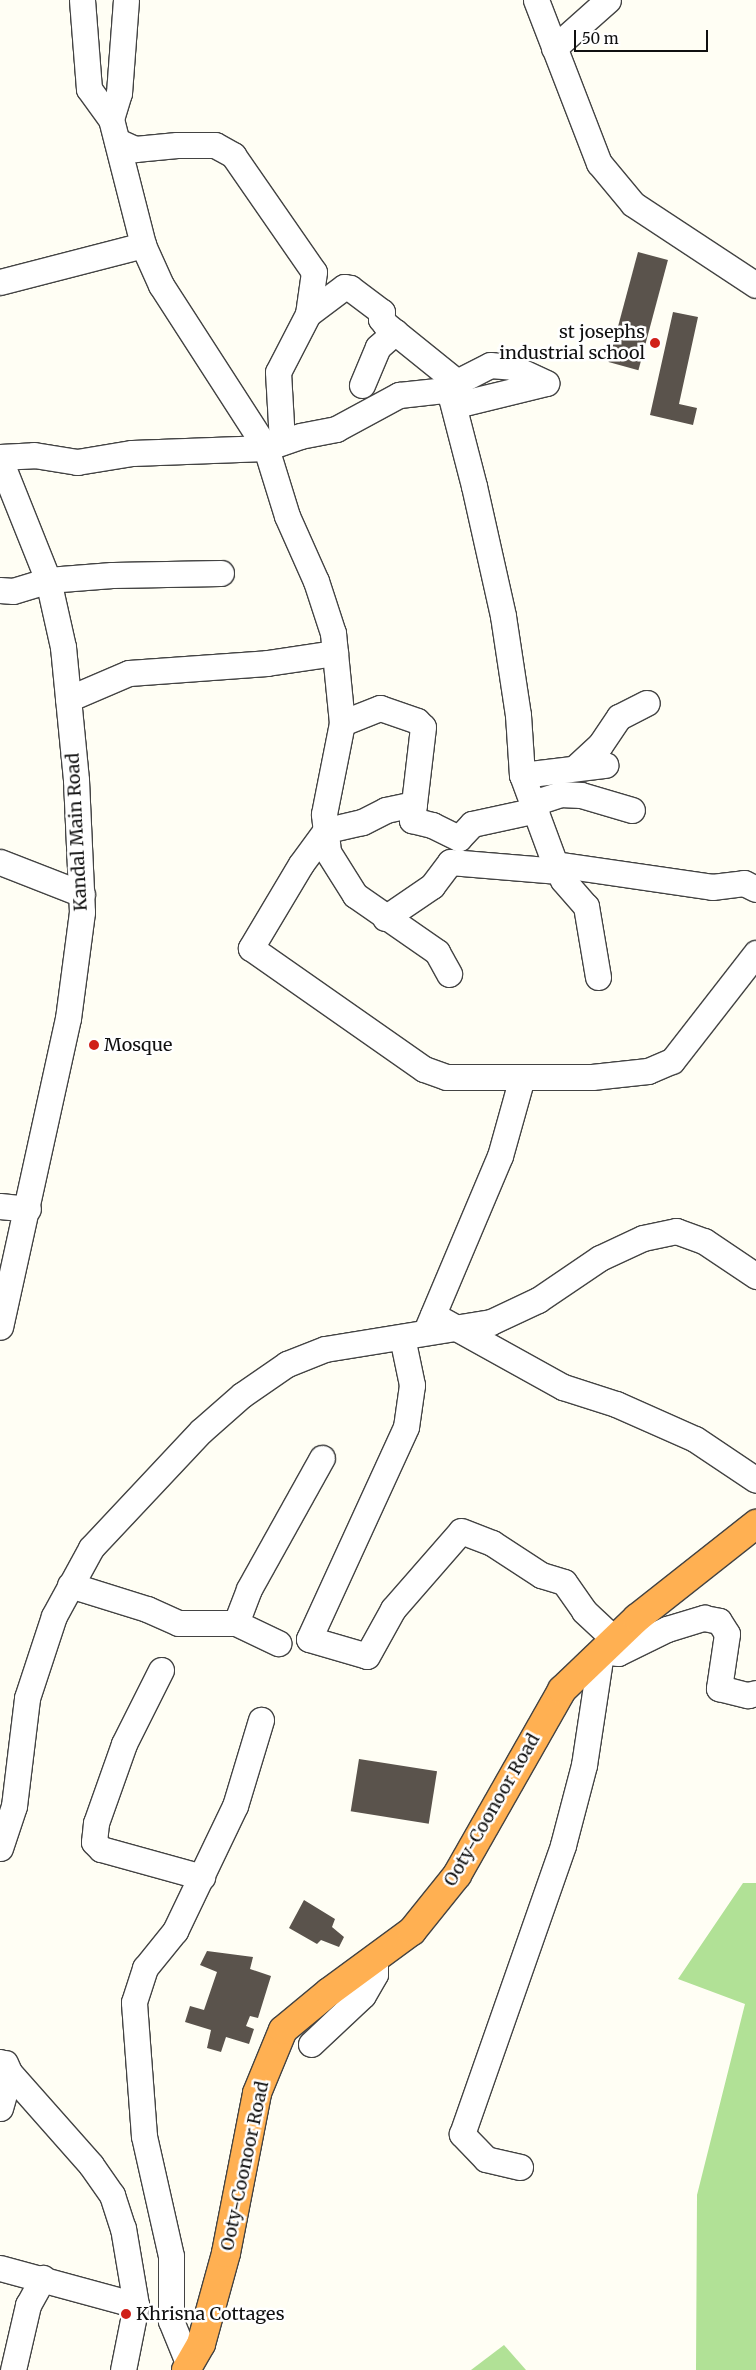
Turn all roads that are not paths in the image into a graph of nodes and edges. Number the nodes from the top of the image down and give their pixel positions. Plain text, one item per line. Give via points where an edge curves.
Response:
1 (82, 0) edge
2 (126, 0) edge
3 (536, 0) edge
4 (608, 0) edge
5 (554, 48) junction
6 (114, 130) junction
7 (143, 245) junction
8 (0, 282) edge
9 (756, 286) edge
10 (308, 314) junction
11 (395, 332) junction
12 (362, 385) dead end
13 (451, 390) junction
14 (274, 445) junction
15 (0, 458) edge
16 (221, 573) dead end
17 (48, 580) junction
18 (0, 590) edge
19 (335, 653) junction
20 (68, 699) junction
21 (648, 703) dead end
22 (342, 723) junction
23 (605, 765) dead end
24 (575, 768) junction
25 (522, 775) junction
26 (414, 804) junction
27 (534, 807) junction
28 (632, 810) dead end
29 (326, 830) junction
30 (0, 862) edge
31 (557, 868) junction
32 (756, 889) edge
33 (82, 894) junction
34 (385, 918) junction
35 (756, 953) edge
36 (449, 974) dead end
37 (598, 977) dead end
38 (522, 1076) junction
39 (0, 1206) edge
40 (28, 1210) junction
41 (7, 1273) edge
42 (756, 1276) edge
43 (0, 1327) edge
44 (420, 1329) junction
45 (456, 1329) junction
46 (322, 1458) dead end
47 (756, 1480) edge
48 (756, 1524) edge
49 (70, 1585) junction
50 (236, 1623) junction
51 (278, 1643) dead end
52 (608, 1646) junction
53 (161, 1670) dead end
54 (756, 1693) edge
55 (261, 1720) dead end
56 (0, 1848) edge
57 (202, 1877) junction
58 (376, 1958) junction
59 (311, 2044) dead end
60 (0, 2051) edge
61 (5, 2068) edge
62 (0, 2108) edge
63 (520, 2167) dead end
64 (0, 2268) edge
65 (43, 2278) junction
66 (136, 2305) junction
67 (187, 2367) edge
68 (13, 2370) edge
69 (122, 2370) edge

1 - 6 street via 89,89
2 - 6 street
3 - 5 street
4 - 5 street
5 - 9 street via 599,163 633,204
6 - 7 street
6 - 10 street via 135,149 177,144 215,145 233,155 314,272
7 - 8 street
7 - 14 street via 161,285
10 - 11 street via 344,287 350,288 382,312 381,319
10 - 14 street via 278,372
11 - 12 street via 378,347
11 - 13 street
13 - 14 street via 399,395 336,430
13 - 25 street via 503,616 518,715
14 - 15 street via 132,453 78,462 34,455
14 - 19 street via 287,516 316,581 333,633
15 - 17 street, Kandal Main Road
16 - 17 street
17 - 18 street via 13,591
17 - 20 street, Kandal Main Road via 63,647
19 - 20 street via 267,663 129,673
19 - 22 street
20 - 33 street, Kandal Main Road
21 - 24 street via 618,717 600,745
22 - 26 street via 380,708 417,721 423,727
22 - 29 street via 324,814
23 - 24 street
24 - 25 street
25 - 27 street
26 - 27 street via 412,820 459,838 472,824
26 - 29 street via 386,810 362,822
27 - 28 street via 560,794
27 - 31 street
29 - 34 street via 328,852 355,896
29 - 38 street via 301,864 251,948 424,1069 446,1076
30 - 33 street
31 - 32 street via 712,887 744,883
31 - 34 street via 450,862 432,886
31 - 37 street via 586,906
33 - 40 street, Kandal Main Road via 68,1018
34 - 36 street via 436,952
35 - 38 street via 672,1061 648,1072 629,1074
38 - 44 street via 500,1156
39 - 40 street
40 - 41 street, Kandal Main Road
41 - 43 street, Kandal Main Road
42 - 45 street via 704,1241 676,1231 643,1238 608,1254 538,1300 491,1322
44 - 45 street
44 - 49 street via 325,1349 287,1364 242,1396 194,1438 91,1548
44 - 52 street via 406,1426 309,1639 367,1656 393,1609 461,1531 492,1543 541,1575 564,1582
45 - 47 street via 563,1387 616,1404 695,1439
46 - 50 street via 249,1589
48 - 52 highway, Ooty-Coonoor Road via 637,1618
49 - 50 street via 147,1609 178,1623
49 - 56 street via 54,1616 27,1698 14,1806
50 - 51 street
52 - 54 street via 618,1653 667,1629 704,1618 718,1621 727,1634 719,1688 748,1695
52 - 58 highway, Ooty-Coonoor Road via 562,1690 457,1875 412,1931
52 - 63 street via 584,1765 563,1845 462,2134 486,2160
53 - 57 street via 124,1744 96,1823 94,1842 101,1850
55 - 57 street via 235,1806
57 - 67 street via 175,1931 145,1968 134,2002 144,2136 171,2256 171,2321
58 - 59 street via 375,1974 363,1995
58 - 67 highway, Ooty-Coonoor Road via 283,2030 257,2093 226,2253 201,2344
60 - 61 street
61 - 62 street
61 - 66 street via 91,2165 112,2195 123,2228
64 - 65 street
65 - 66 street
65 - 68 street via 28,2305
66 - 69 street

